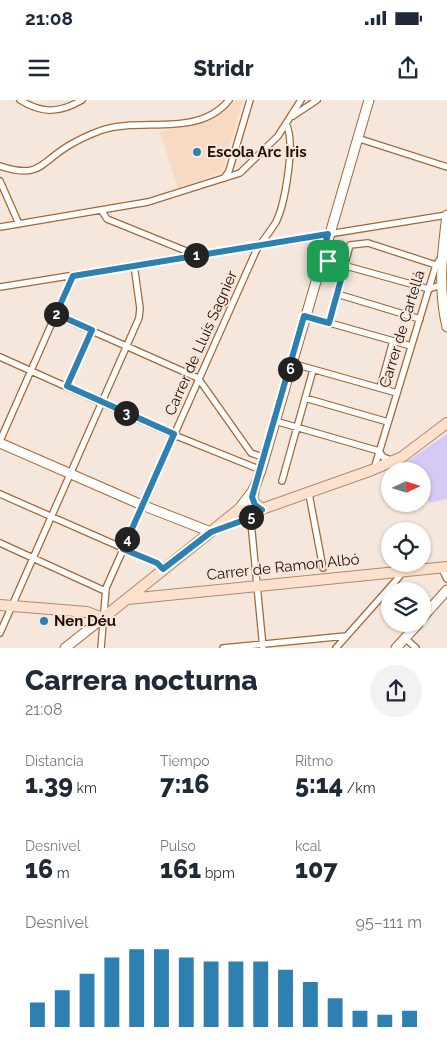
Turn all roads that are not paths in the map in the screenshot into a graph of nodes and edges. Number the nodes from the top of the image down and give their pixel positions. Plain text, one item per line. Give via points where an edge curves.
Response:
1 (20, 100) edge
2 (82, 100) edge
3 (229, 100) edge
4 (250, 100) edge
5 (301, 100) edge
6 (317, 100) edge
7 (368, 100) edge
8 (288, 121) junction
9 (357, 138) junction
10 (0, 166) edge
11 (447, 167) edge
12 (222, 180) junction
13 (0, 181) edge
14 (102, 211) junction
15 (447, 215) edge
16 (20, 224) junction
17 (0, 227) edge
18 (328, 234) junction
19 (259, 245) junction
20 (196, 255) junction
21 (321, 258) junction
22 (441, 262) edge
23 (134, 265) junction
24 (345, 265) junction
25 (73, 276) junction
26 (441, 285) junction
27 (0, 286) edge
28 (428, 290) junction
29 (337, 294) junction
30 (445, 308) edge
31 (56, 314) junction
32 (304, 316) junction
33 (420, 319) junction
34 (329, 323) junction
35 (447, 327) edge
36 (92, 330) junction
37 (393, 341) junction
38 (127, 346) junction
39 (411, 346) junction
40 (0, 357) edge
41 (291, 363) junction
42 (31, 370) junction
43 (313, 370) junction
44 (198, 378) junction
45 (67, 386) junction
46 (380, 388) junction
47 (396, 393) junction
48 (305, 398) junction
49 (102, 402) junction
50 (275, 421) junction
51 (388, 422) junction
52 (447, 423) edge
53 (297, 427) junction
54 (174, 434) junction
55 (0, 442) edge
56 (379, 451) junction
57 (264, 458) junction
58 (396, 460) junction
59 (374, 469) junction
60 (261, 470) junction
61 (70, 474) junction
62 (282, 481) dead end
63 (254, 489) junction
64 (0, 494) edge
65 (309, 494) junction
66 (142, 505) junction
67 (238, 510) junction
68 (258, 510) junction
69 (52, 517) junction
70 (251, 522) junction
71 (211, 532) junction
72 (0, 543) edge
73 (123, 549) junction
74 (34, 558) junction
75 (444, 567) edge
76 (322, 568) dead end
77 (431, 568) edge
78 (163, 569) junction
79 (383, 572) edge
80 (401, 572) edge
81 (447, 579) edge
82 (257, 585) junction
83 (447, 590) edge
84 (105, 591) junction
85 (127, 599) junction
86 (0, 605) edge
87 (12, 606) junction
88 (431, 608) edge
89 (103, 618) junction
90 (411, 632) edge
91 (0, 633) edge
92 (346, 636) junction
93 (405, 638) junction
94 (264, 645) edge
95 (65, 648) edge
96 (101, 648) edge
97 (223, 648) edge
98 (336, 648) edge
99 (396, 648) edge
100 (416, 648) edge

1 - 2 street via 44,111 68,108
3 - 10 street via 195,120 102,130 66,147 38,168 16,170
4 - 12 street via 228,174
5 - 8 street
6 - 8 street
7 - 9 street
8 - 12 street via 264,151 240,173
8 - 19 street, Carrer de Lluís Sagnier via 287,189 276,223
9 - 11 street
9 - 18 street
12 - 14 street via 156,200
13 - 16 street
14 - 16 street
14 - 20 street via 107,219
15 - 18 street
15 - 22 street, Carrer de Cartellà
16 - 17 street
18 - 19 street
18 - 21 street
19 - 20 street
19 - 44 street, Carrer de Lluís Sagnier
20 - 23 street
21 - 24 street
21 - 32 street
22 - 24 street via 358,243 350,246
22 - 26 street
22 - 28 street, Carrer de Cartellà
23 - 25 street
23 - 38 street via 140,308
24 - 28 street
24 - 29 street
25 - 27 street
25 - 31 street
26 - 28 street
26 - 30 street
28 - 33 street, Carrer de Cartellà
29 - 33 street
29 - 34 street
30 - 35 street
31 - 36 street
31 - 42 street
32 - 34 street
32 - 41 street
33 - 39 street, Carrer de Cartellà
34 - 37 street
36 - 38 street
36 - 45 street
37 - 39 street
37 - 46 street
38 - 44 street
38 - 49 street
39 - 47 street, Carrer de Cartellà
40 - 42 street
41 - 43 street
41 - 50 street
42 - 45 street
42 - 55 street
43 - 46 street
43 - 48 street
44 - 54 street, Carrer de Lluís Sagnier
44 - 57 street via 252,453
45 - 49 street
46 - 47 street
47 - 51 street, Carrer de Cartellà
48 - 51 street
48 - 53 street
49 - 54 street
49 - 61 street
50 - 53 street
50 - 57 street
51 - 56 street, Carrer de Cartellà
52 - 58 main road
53 - 56 street
53 - 62 street
54 - 60 street
54 - 66 street, Carrer de Lluís Sagnier
55 - 61 street
56 - 58 street via 387,460
56 - 59 street, Carrer de Cartellà
57 - 60 street
58 - 59 main road
59 - 65 main road
60 - 63 street
61 - 66 street
61 - 69 street
63 - 67 street
63 - 68 main road via 252,501
64 - 69 street
65 - 68 main road
65 - 76 street
66 - 71 street
66 - 73 street, Carrer de Lluís Sagnier
67 - 68 main road
67 - 71 main road
68 - 70 street
69 - 73 street
69 - 74 street
70 - 71 street via 247,519
70 - 82 street
71 - 78 main road
72 - 74 street
73 - 78 street via 157,563
73 - 84 street, Carrer de Lluís Sagnier
74 - 84 street
74 - 87 street
75 - 77 main road, Carrer de Ramon Albó
75 - 81 street, Carrer de Ramon Albó
78 - 85 main road
79 - 82 main road, Carrer de Ramon Albó
80 - 92 street
82 - 85 main road, Carrer de Ramon Albó
82 - 94 street
83 - 88 street
84 - 89 street, Carrer de Lluís Sagnier
85 - 89 main road
86 - 87 main road
87 - 89 main road via 91,612
87 - 91 street
89 - 95 street
89 - 96 street, Carrer de Lluís Sagnier
90 - 93 street
92 - 94 street
92 - 98 street
93 - 99 street
93 - 100 street
94 - 97 street

